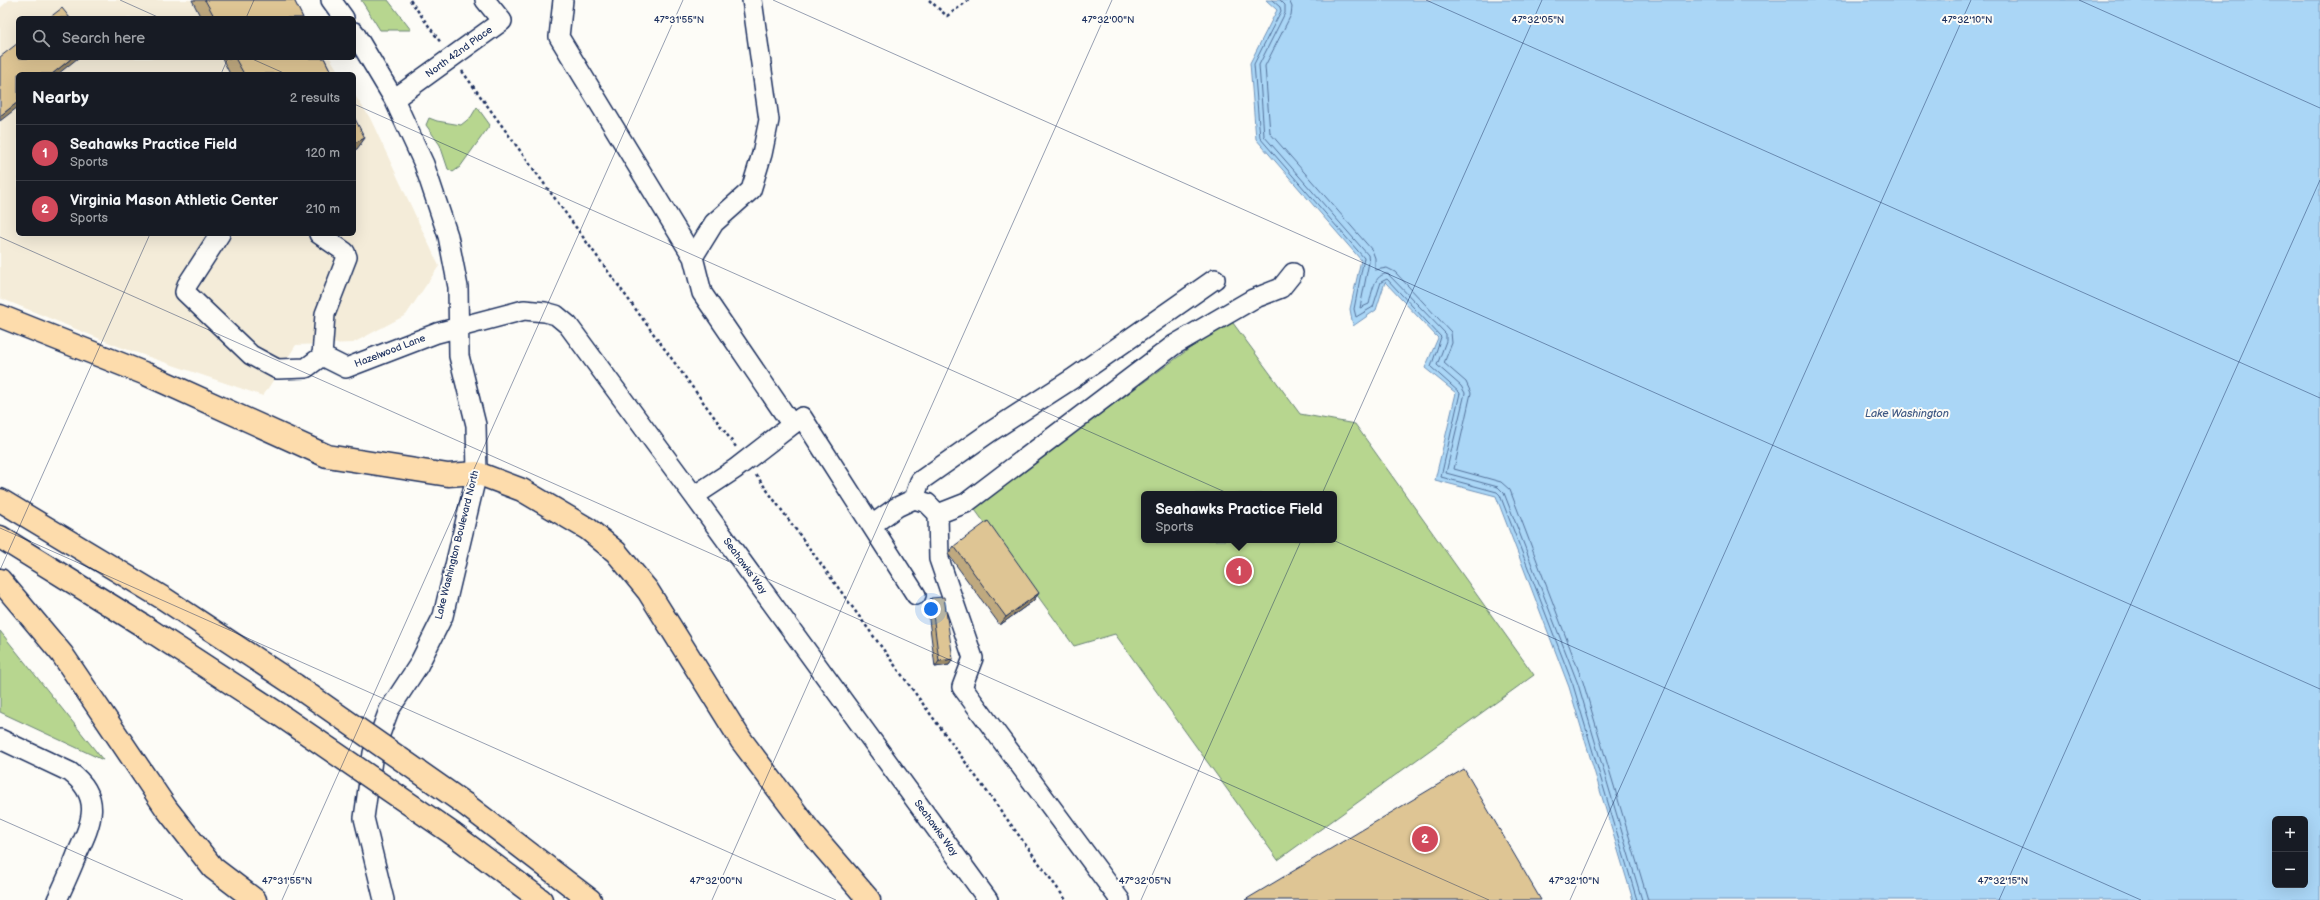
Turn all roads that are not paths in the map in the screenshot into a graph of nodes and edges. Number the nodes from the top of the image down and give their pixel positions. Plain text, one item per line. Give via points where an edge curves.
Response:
1 (331, 0) edge
2 (485, 0) edge
3 (563, 0) edge
4 (752, 0) edge
5 (343, 16) edge
6 (356, 35) edge
7 (394, 99) junction
8 (219, 236) edge
9 (322, 236) edge
10 (693, 257) junction
11 (1293, 273) dead end
12 (1215, 279) dead end
13 (0, 316) edge
14 (460, 326) junction
15 (322, 356) junction
16 (792, 425) junction
17 (477, 473) junction
18 (694, 496) junction
19 (914, 499) junction
20 (0, 500) edge
21 (938, 514) junction
22 (872, 525) junction
23 (0, 537) edge
24 (0, 580) edge
25 (916, 595) dead end
26 (0, 739) edge
27 (57, 900) edge
28 (255, 900) edge
29 (384, 900) edge
30 (541, 900) edge
31 (590, 900) edge
32 (870, 900) edge
33 (988, 900) edge
34 (1120, 900) edge

1 - 5 street
2 - 7 street, North 42nd Place via 502,21
3 - 10 street via 559,37
4 - 10 street via 769,120 762,154 751,190 714,223
6 - 7 street, Lake Washington Boulevard North
7 - 14 street, Lake Washington Boulevard North via 424,164 448,236 458,287
8 - 15 street via 185,292 251,355 277,370 306,368
9 - 15 street via 345,252 347,257 325,314
10 - 16 street via 702,293
11 - 21 street via 1281,288 1253,299 1174,346 966,504
12 - 19 street via 920,481
13 - 17 highway via 146,374 327,456 448,476
14 - 15 street, Hazelwood Lane via 346,368
14 - 17 street, Lake Washington Boulevard North via 459,356 476,425
14 - 18 street, Seahawks Way via 524,310 556,316 577,336
16 - 18 street via 735,469
16 - 22 street via 802,417
17 - 29 street, Lake Washington Boulevard North via 442,616 418,666 389,710 373,753 364,818
17 - 32 highway via 522,490 588,529 616,552 648,591 741,740 809,830
18 - 33 street, Seahawks Way
19 - 21 street via 927,504
19 - 22 street via 896,507
20 - 31 highway, bridge via 162,598 295,685 465,804
21 - 34 street via 939,559 973,658 962,687
22 - 25 street
23 - 30 highway, bridge via 280,715 453,834
24 - 28 highway via 62,654 166,808 213,868
26 - 27 street via 70,772 80,779 91,800 90,826

